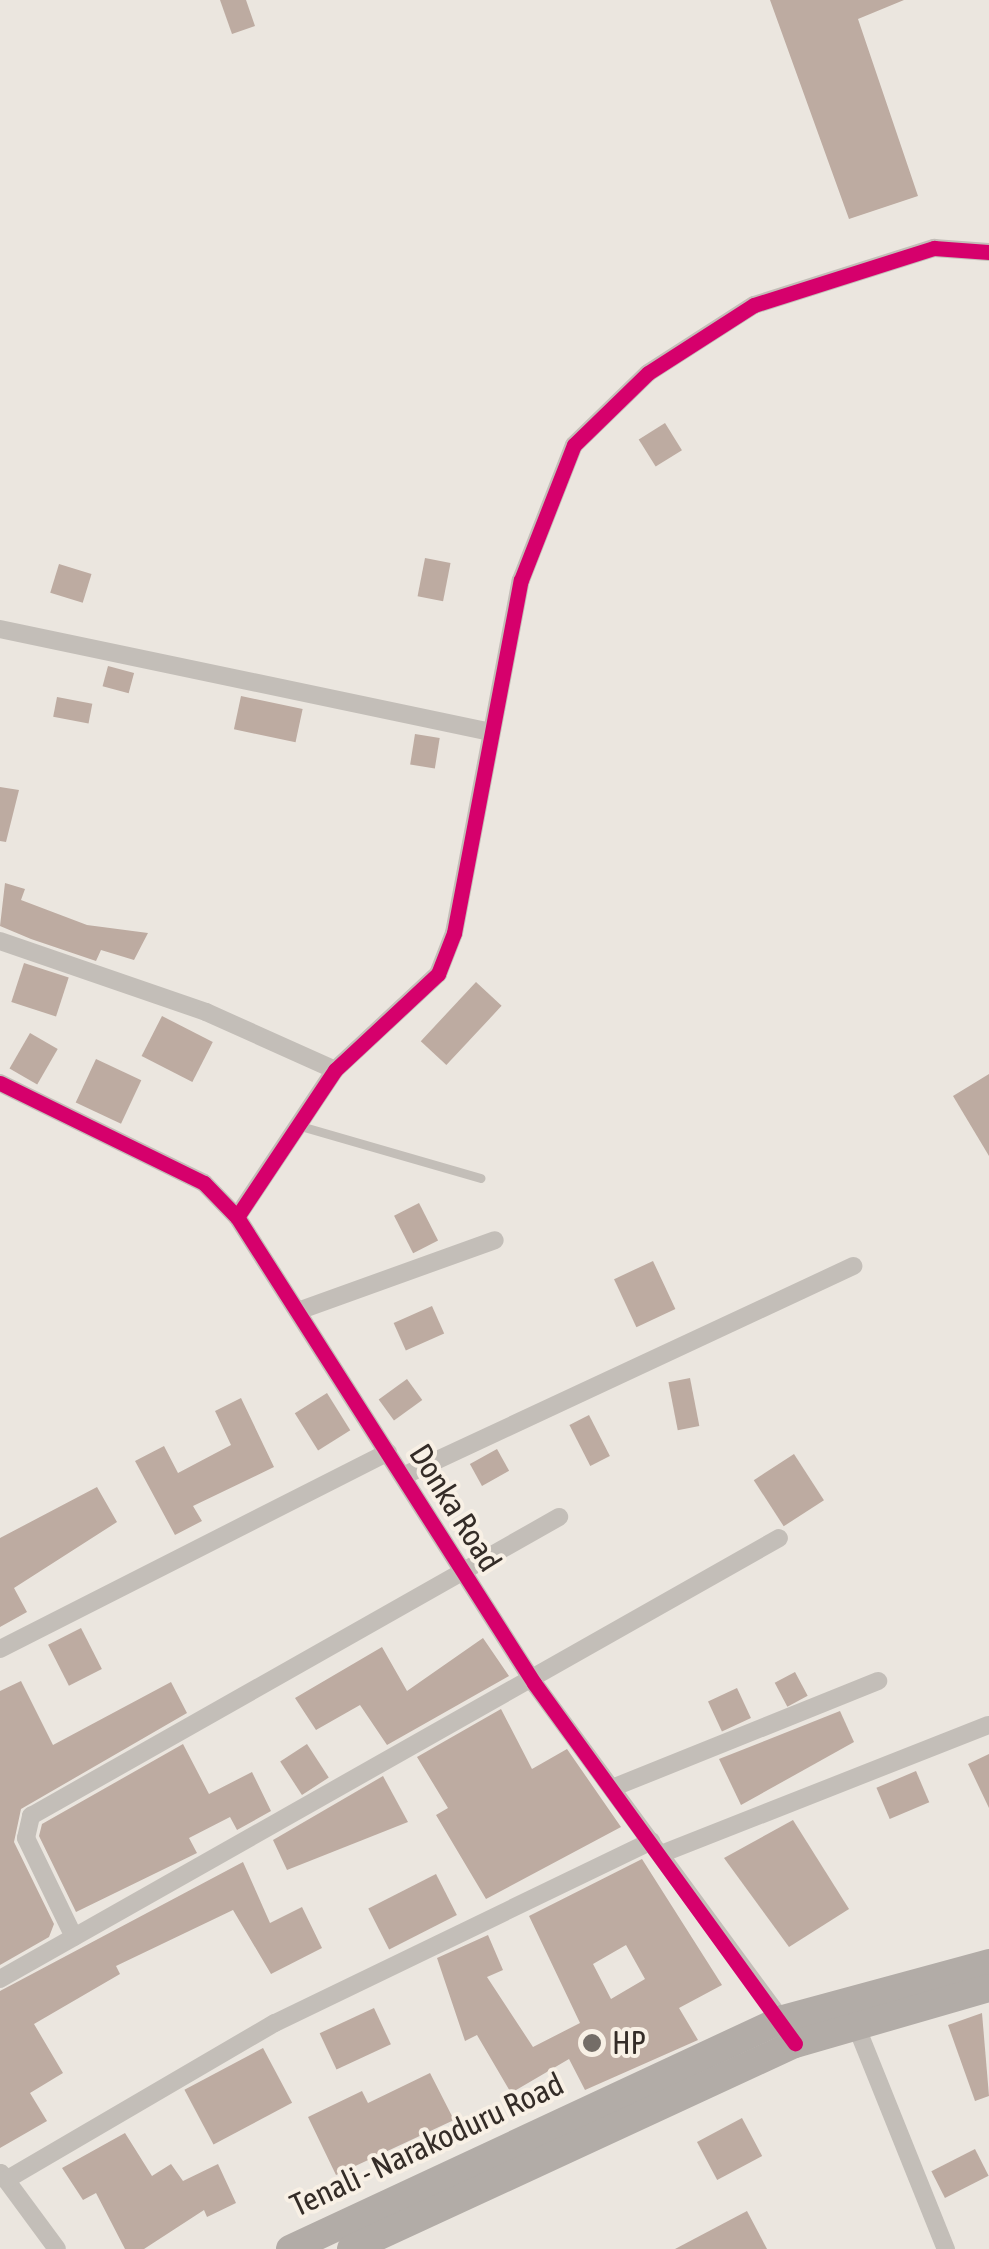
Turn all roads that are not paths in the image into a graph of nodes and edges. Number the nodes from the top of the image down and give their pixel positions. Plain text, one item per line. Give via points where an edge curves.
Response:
1 (989, 252) edge
2 (0, 628) edge
3 (491, 732) junction
4 (0, 941) edge
5 (335, 1070) junction
6 (0, 1083) edge
7 (296, 1125) junction
8 (481, 1178) dead end
9 (237, 1217) junction
10 (496, 1240) dead end
11 (854, 1266) dead end
12 (298, 1311) junction
13 (388, 1452) junction
14 (403, 1476) junction
15 (559, 1517) dead end
16 (778, 1538) dead end
17 (463, 1574) junction
18 (0, 1649) edge
19 (878, 1680) dead end
20 (534, 1683) junction
21 (989, 1725) edge
22 (612, 1788) junction
23 (656, 1848) junction
24 (74, 1937) junction
25 (989, 1963) edge
26 (0, 1979) edge
27 (989, 1988) edge
28 (855, 2023) junction
29 (789, 2031) junction
30 (3, 2176) edge
31 (57, 2249) edge
32 (290, 2249) edge
33 (351, 2249) edge
34 (946, 2249) edge

1 - 3 street via 915,252 754,305 648,373 574,445 550,489 521,580
2 - 3 street
3 - 5 street via 454,932 438,974
4 - 5 street via 206,1012
5 - 7 street
6 - 9 street, Donka Road via 204,1183
7 - 8 lane
7 - 9 street
9 - 12 street, Donka Road
10 - 12 street
11 - 14 street
12 - 13 street, Donka Road
13 - 14 street, Donka Road
13 - 18 street
14 - 17 street, Donka Road
15 - 17 street
16 - 20 street
17 - 20 street, Donka Road
17 - 24 street via 31,1816 26,1838
19 - 22 street
20 - 22 street, Donka Road
20 - 24 street
21 - 23 street
22 - 23 street, Donka Road
23 - 29 street, Donka Road
23 - 30 street via 274,2023
24 - 26 street
25 - 29 main road, Tenali - Narakoduru Road
27 - 28 main road, Tenali - Narakoduru Road
28 - 29 main road, Tenali - Narakoduru Road
28 - 34 street
29 - 32 main road, Tenali - Narakoduru Road
29 - 33 main road, Tenali - Narakoduru Road
30 - 31 street

